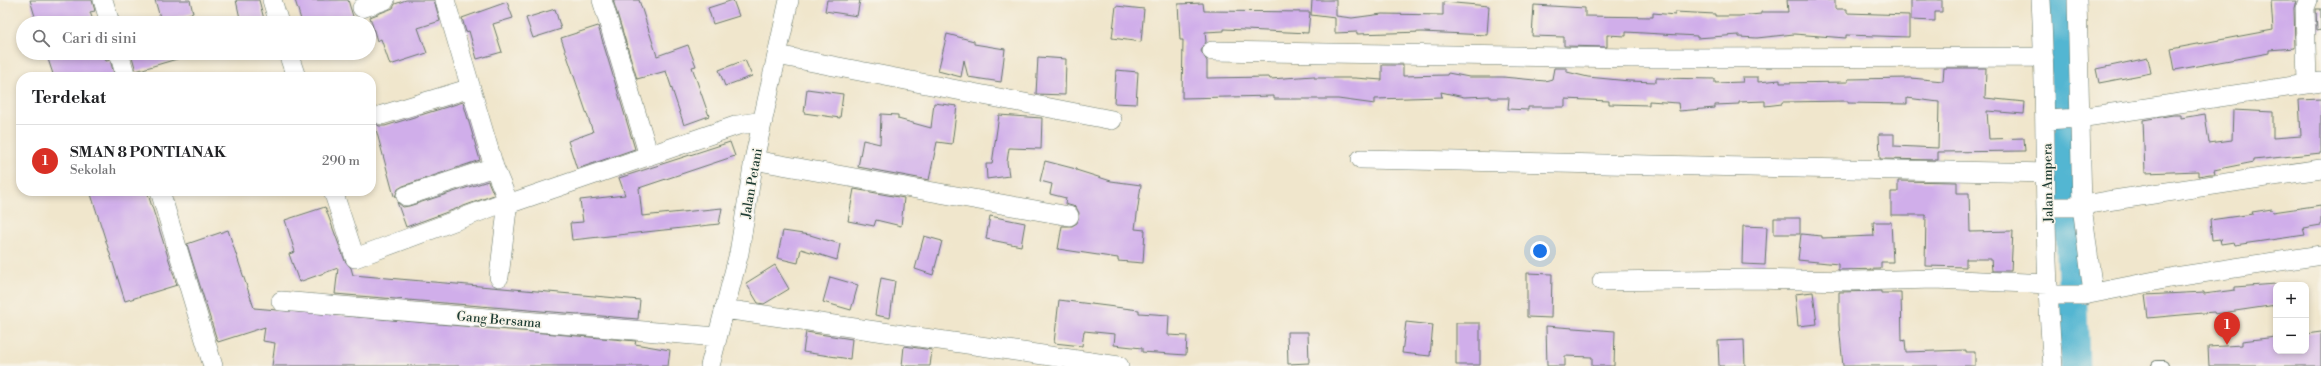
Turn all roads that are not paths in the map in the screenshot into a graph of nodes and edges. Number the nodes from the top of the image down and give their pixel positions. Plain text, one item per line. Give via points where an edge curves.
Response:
1 (103, 0) edge
2 (272, 0) edge
3 (385, 0) edge
4 (445, 0) edge
5 (602, 0) edge
6 (789, 0) edge
7 (2041, 0) edge
8 (2077, 0) edge
9 (2308, 0) edge
10 (362, 8) dead end
11 (108, 16) edge
12 (277, 16) edge
13 (1212, 52) dead end
14 (777, 55) junction
15 (2044, 56) junction
16 (121, 60) edge
17 (290, 60) edge
18 (125, 72) edge
19 (294, 72) edge
20 (2314, 83) edge
21 (471, 88) junction
22 (382, 115) dead end
23 (2064, 118) junction
24 (1112, 120) dead end
25 (750, 123) junction
26 (649, 156) junction
27 (1361, 158) dead end
28 (754, 160) junction
29 (494, 167) junction
30 (2321, 169) edge
31 (2046, 173) junction
32 (162, 196) edge
33 (335, 196) edge
34 (406, 196) dead end
35 (510, 202) junction
36 (2065, 207) junction
37 (1069, 216) dead end
38 (2321, 255) edge
39 (499, 277) dead end
40 (1602, 281) dead end
41 (2051, 291) junction
42 (2089, 294) junction
43 (281, 301) dead end
44 (724, 309) junction
45 (717, 337) junction
46 (213, 366) edge
47 (710, 366) edge
48 (1119, 366) edge
49 (2053, 366) edge
50 (2157, 366) edge
51 (2163, 366) edge

1 - 11 street
2 - 12 street
3 - 10 street
4 - 21 street
5 - 26 street
6 - 14 street, Jalan Petani
7 - 15 street, Jalan Ampera
8 - 23 street
9 - 20 street via 2304,8
13 - 15 street via 1631,58
14 - 24 street
14 - 25 street, Jalan Petani
15 - 23 street, Jalan Ampera
16 - 18 street
17 - 19 street
20 - 23 street
21 - 22 street
21 - 29 street
23 - 31 street, Jalan Ampera
23 - 36 street
25 - 26 street
25 - 28 street, Jalan Petani
26 - 35 street
27 - 31 street
28 - 37 street
28 - 44 street, Jalan Petani via 739,253
29 - 34 street
29 - 35 street
30 - 36 street
31 - 36 street, Jalan Ampera
32 - 46 street
33 - 35 street via 355,258
35 - 39 street
36 - 41 street, Jalan Ampera
36 - 42 street
38 - 42 street via 2175,277
40 - 41 street via 1935,279
41 - 42 street
41 - 49 street, Jalan Ampera
43 - 45 street, Gang Bersama
44 - 45 street, Jalan Petani
44 - 48 street
45 - 47 street, Jalan Petani
50 - 51 lane

